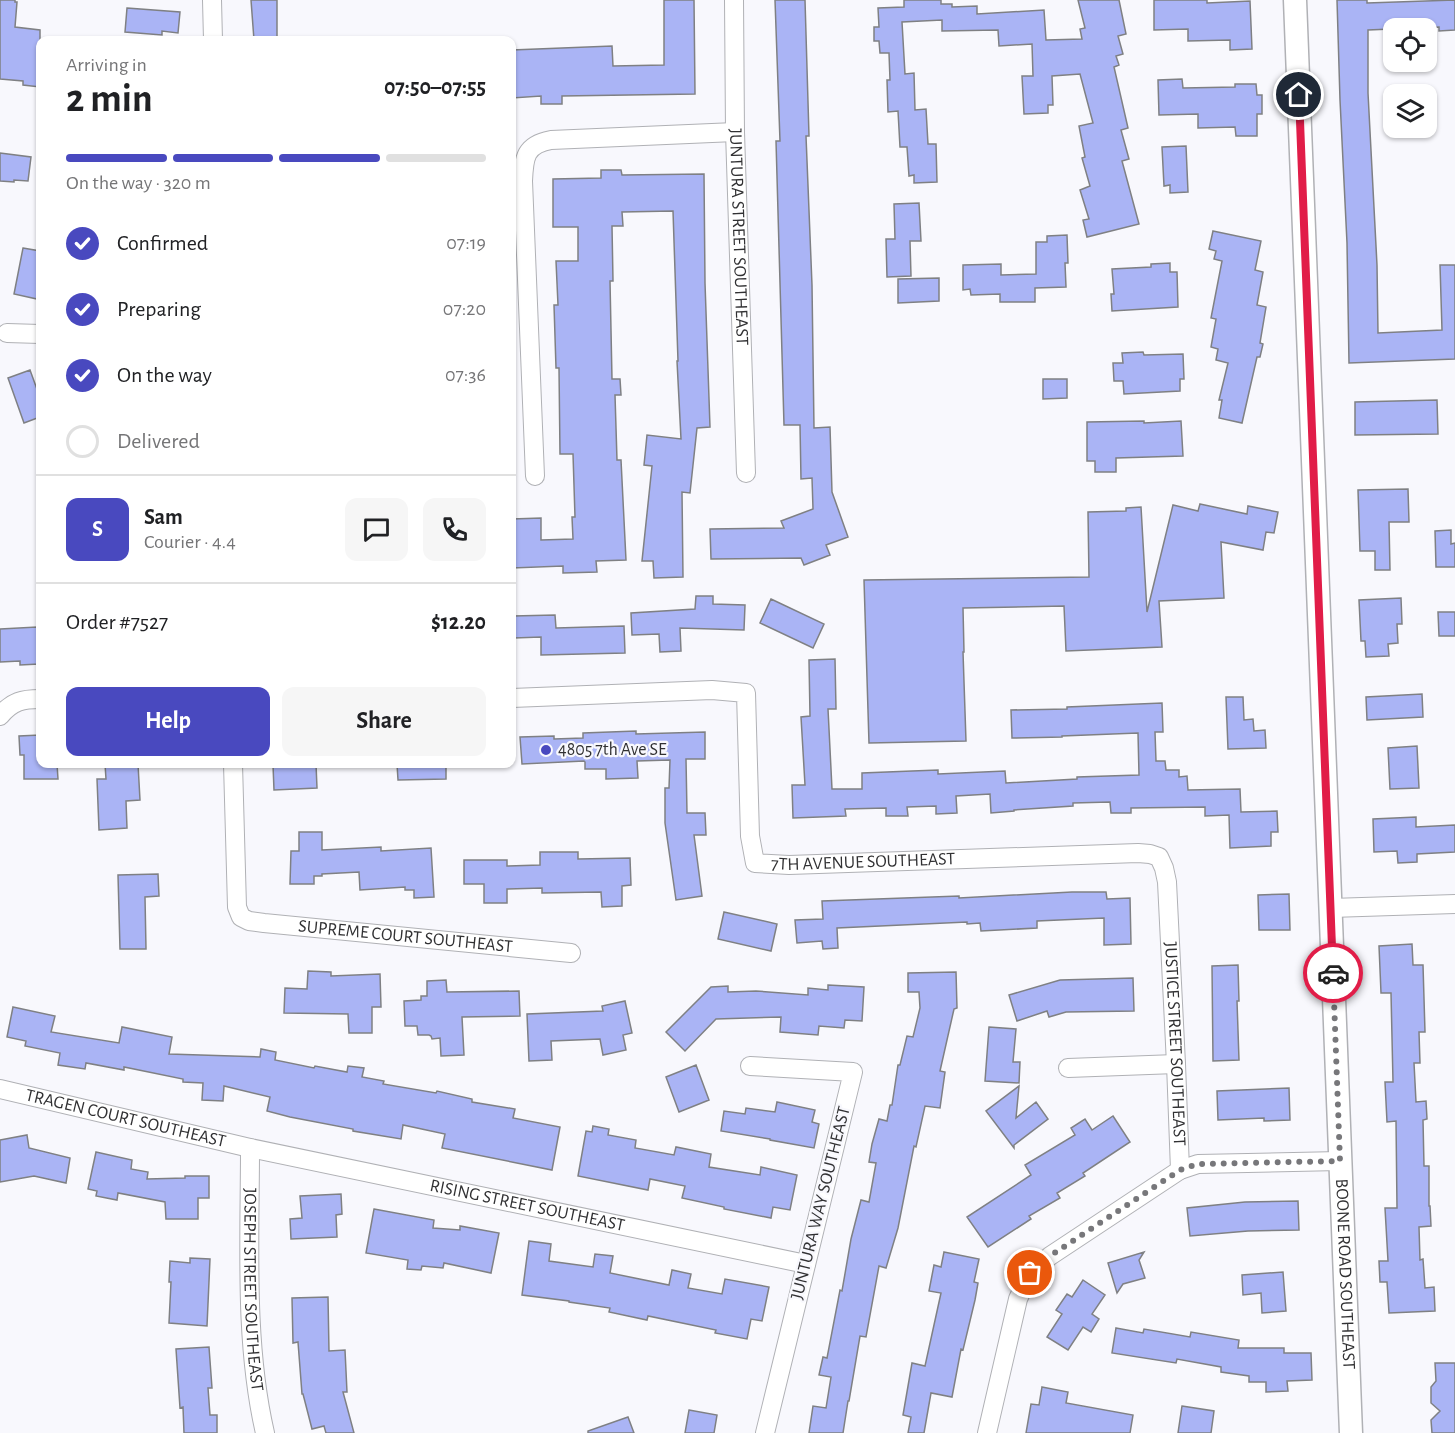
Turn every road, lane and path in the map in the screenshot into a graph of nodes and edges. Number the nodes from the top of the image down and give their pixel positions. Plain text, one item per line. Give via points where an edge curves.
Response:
1 (212, 0) edge
2 (734, 0) edge
3 (1295, 0) edge
4 (213, 36) edge
5 (735, 132) junction
6 (7, 333) dead end
7 (36, 334) edge
8 (746, 473) dead end
9 (536, 476) dead end
10 (516, 698) edge
11 (36, 699) edge
12 (0, 716) edge
13 (233, 768) edge
14 (1159, 858) joint
15 (1455, 904) edge
16 (1331, 908) junction
17 (571, 953) dead end
18 (1176, 1064) junction
19 (750, 1066) dead end
20 (1068, 1068) dead end
21 (0, 1089) edge
22 (250, 1148) junction
23 (1340, 1161) junction
24 (1180, 1170) junction
25 (806, 1264) junction
26 (265, 1433) edge
27 (765, 1433) edge
28 (987, 1433) edge
29 (1351, 1433) edge

1 - 4 street
2 - 5 street, JUNTURA STREET SOUTHEAST
3 - 16 street, BOONE ROAD SOUTHEAST
5 - 8 street, JUNTURA STREET SOUTHEAST
5 - 9 street via 551,140 531,147 523,163 523,181
6 - 7 street
10 - 14 street, 7TH AVENUE SOUTHEAST via 712,690 746,693 750,836 755,863 1138,853
11 - 12 street via 7,707
13 - 17 street, SUPREME COURT SOUTHEAST via 237,907 241,917 264,923
14 - 18 street, JUSTICE STREET SOUTHEAST via 1167,882
15 - 16 street
16 - 23 street, BOONE ROAD SOUTHEAST
18 - 20 street
18 - 24 street, JUSTICE STREET SOUTHEAST
19 - 25 street, JUNTURA WAY SOUTHEAST via 853,1072
21 - 22 street, TRAGEN COURT SOUTHEAST
22 - 25 street, RISING STREET SOUTHEAST
22 - 26 street, JOSEPH STREET SOUTHEAST via 251,1321
23 - 24 street via 1198,1164
23 - 29 street, BOONE ROAD SOUTHEAST
24 - 28 street, JUSTICE STREET SOUTHEAST via 1030,1273 1018,1299
25 - 27 street, JUNTURA WAY SOUTHEAST

